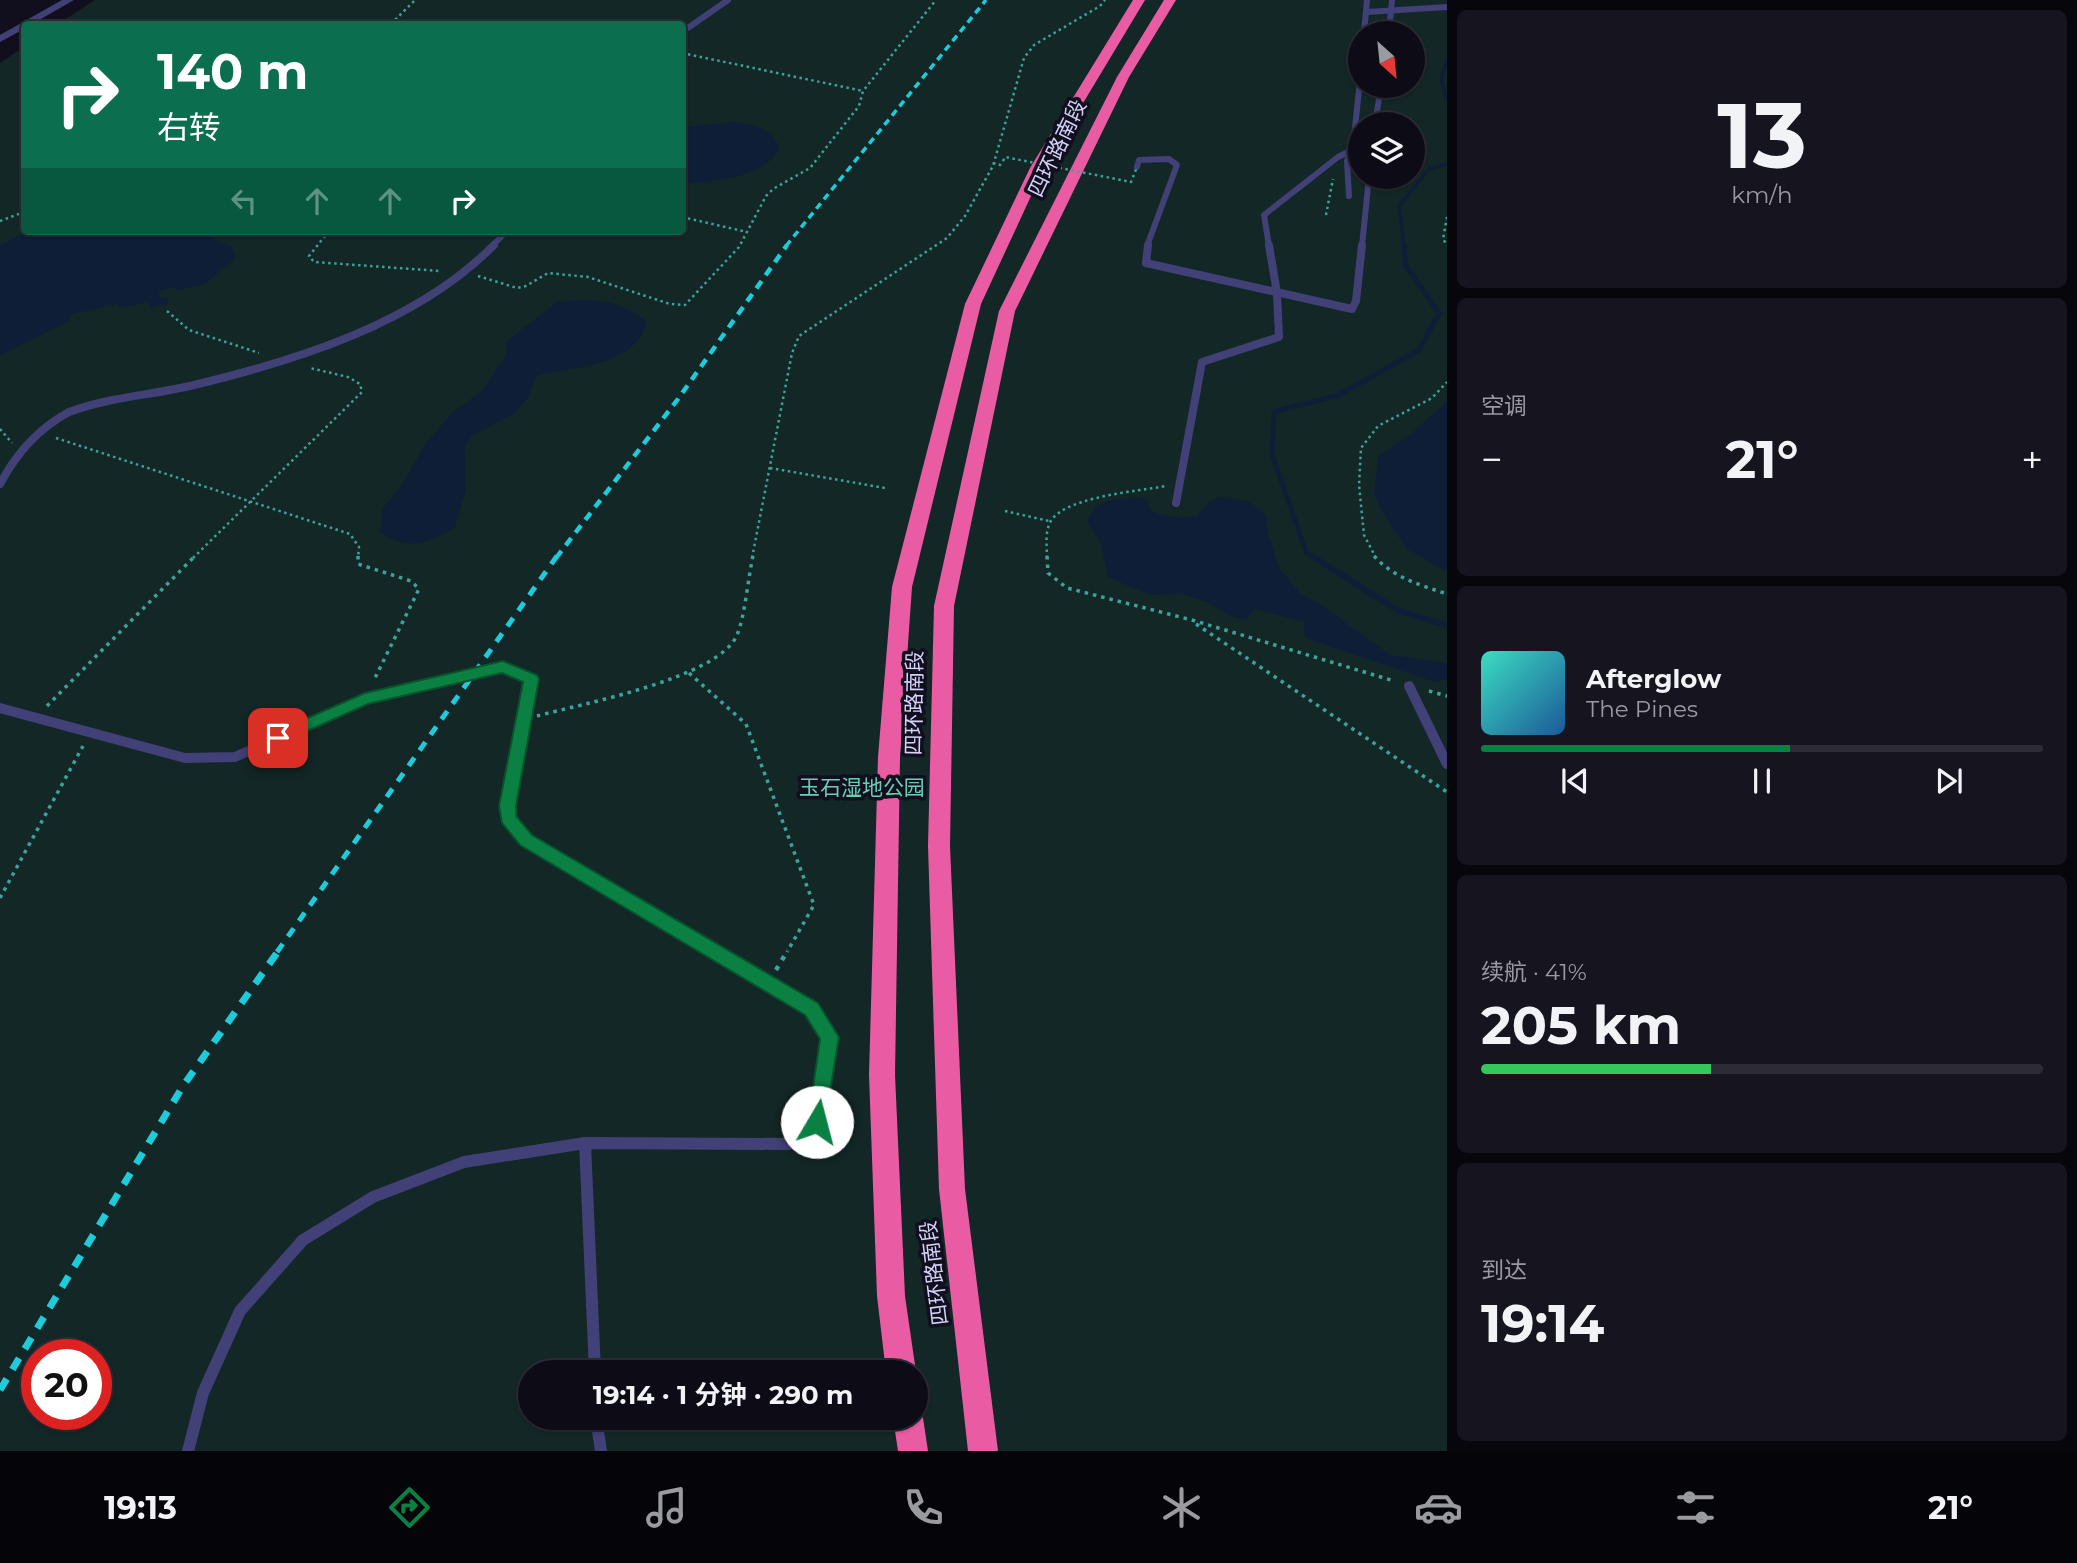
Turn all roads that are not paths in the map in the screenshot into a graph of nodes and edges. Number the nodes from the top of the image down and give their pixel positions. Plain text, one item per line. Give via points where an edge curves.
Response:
1 (69, 0) edge
2 (728, 0) edge
3 (1139, 0) edge
4 (1170, 0) edge
5 (1367, 0) edge
6 (1392, 0) edge
7 (1447, 7) edge
8 (1367, 12) junction
9 (1392, 12) junction
10 (32, 21) edge
11 (1366, 21) edge
12 (1391, 21) edge
13 (21, 27) edge
14 (686, 29) edge
15 (0, 39) edge
16 (1348, 151) edge
17 (1137, 167) road end
18 (1349, 189) edge
19 (1368, 189) edge
20 (1349, 196) dead end
21 (505, 235) edge
22 (1277, 293) junction
23 (0, 484) edge
24 (1176, 503) dead end
25 (1409, 686) road end
26 (0, 708) edge
27 (1447, 764) edge
28 (584, 1143) junction
29 (594, 1360) edge
30 (899, 1360) edge
31 (597, 1430) edge
32 (910, 1430) edge
33 (188, 1451) edge
34 (601, 1451) edge
35 (913, 1451) edge
36 (983, 1451) edge

1 - 10 street
2 - 14 lane
3 - 30 highway, 四环路南段 via 1037,168 973,304 902,587 890,757 882,1075 891,1296
4 - 36 highway, 四环路南段 via 1124,77 1007,311 944,606 939,846 953,1189
5 - 8 lane
6 - 9 lane
7 - 9 lane
8 - 9 lane
8 - 11 lane
9 - 12 lane
13 - 15 street
16 - 22 lane via 1264,215
17 - 22 lane via 1139,160 1169,159 1177,165 1145,253 1146,263
18 - 20 lane
19 - 22 lane via 1352,309
21 - 23 lane via 463,272 406,308 344,337 194,384 68,412 30,441
22 - 24 lane via 1279,337 1202,362
25 - 27 lane
26 - 28 lane via 185,758 235,757 365,699 503,667 531,679 507,806 508,818 526,840 811,1009 829,1037 817,1122 789,1144
28 - 29 lane
28 - 33 lane via 464,1161 373,1198 303,1240 240,1311 203,1393
31 - 34 lane
32 - 35 highway

